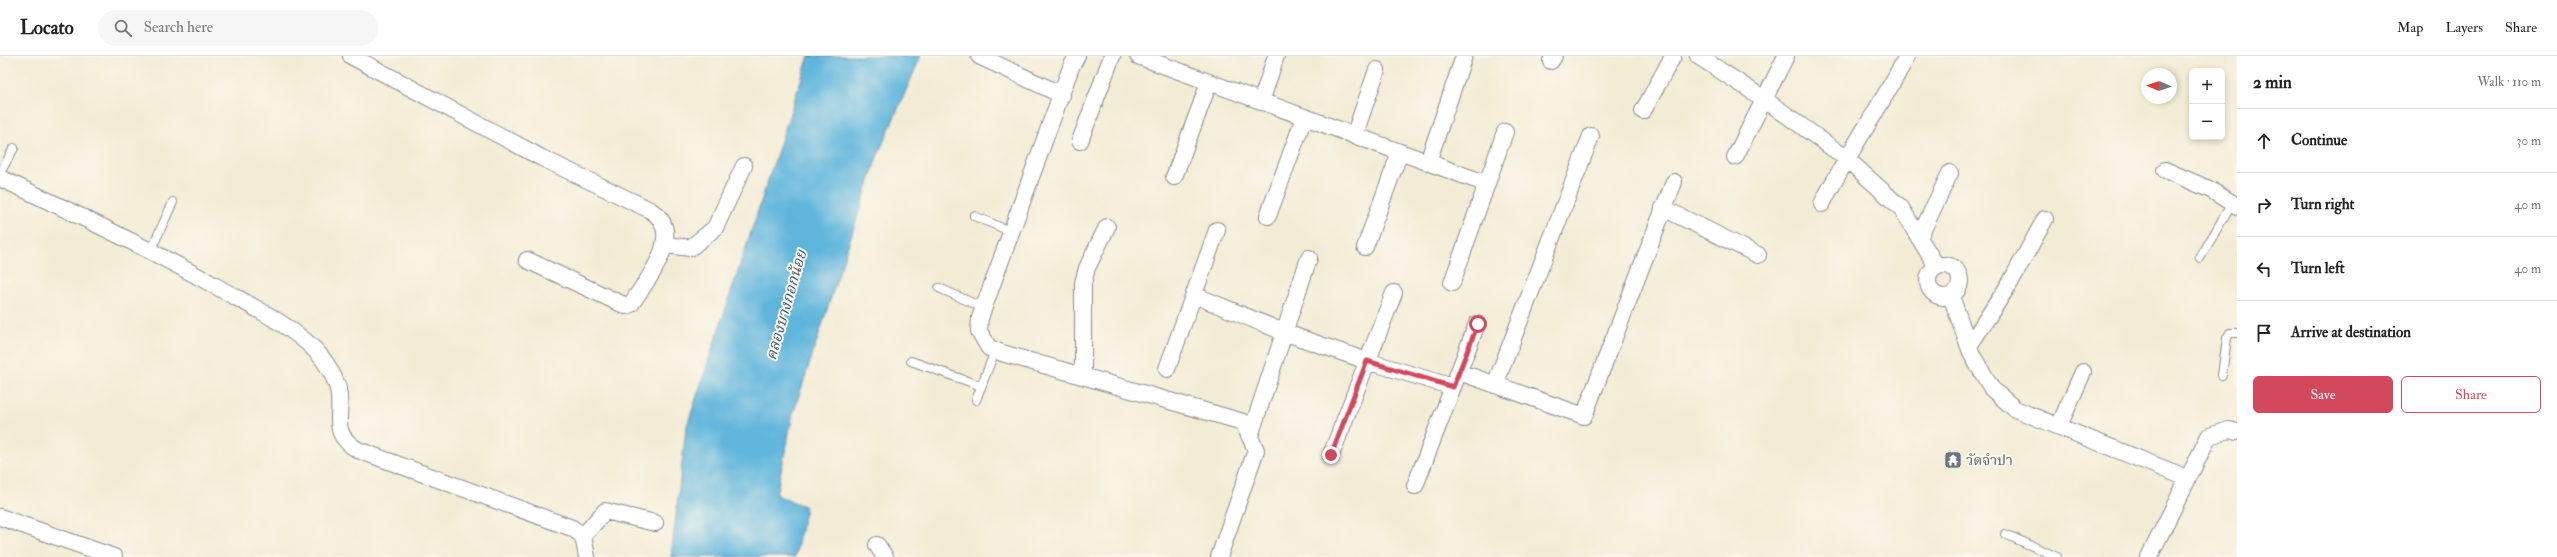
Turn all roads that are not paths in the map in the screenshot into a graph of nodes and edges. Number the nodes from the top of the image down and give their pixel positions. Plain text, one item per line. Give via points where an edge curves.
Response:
1 (351, 56) edge
2 (979, 56) edge
3 (1077, 56) edge
4 (1112, 56) edge
5 (1138, 56) edge
6 (1276, 56) edge
7 (1464, 56) edge
8 (1673, 56) edge
9 (1698, 56) edge
10 (1786, 56) edge
11 (1907, 56) edge
12 (1168, 62) edge
13 (1377, 70) dead end
14 (1209, 83) junction
15 (1062, 95) junction
16 (1764, 99) junction
17 (1261, 102) junction
18 (1643, 111) dead end
19 (1304, 118) junction
20 (1505, 132) dead end
21 (1354, 136) junction
22 (1591, 136) dead end
23 (1080, 140) dead end
24 (14, 148) dead end
25 (1400, 152) junction
26 (1734, 157) dead end
27 (1846, 158) junction
28 (1428, 162) junction
29 (744, 166) dead end
30 (2166, 170) dead end
31 (0, 173) edge
32 (1950, 173) dead end
33 (1174, 177) dead end
34 (0, 178) edge
35 (1674, 182) dead end
36 (1487, 184) junction
37 (174, 202) dead end
38 (1822, 204) dead end
39 (2234, 205) edge
40 (1663, 208) junction
41 (974, 216) dead end
42 (1268, 216) dead end
43 (2045, 218) dead end
44 (1107, 227) dead end
45 (1217, 230) dead end
46 (1012, 232) junction
47 (1919, 238) junction
48 (666, 245) junction
49 (1365, 247) dead end
50 (151, 250) junction
51 (1758, 255) dead end
52 (1309, 258) dead end
53 (2200, 258) dead end
54 (527, 260) dead end
55 (1936, 267) junction
56 (1452, 283) dead end
57 (939, 288) dead end
58 (1394, 293) dead end
59 (1194, 295) junction
60 (1951, 296) junction
61 (984, 308) junction
62 (1478, 324) dead end
63 (1286, 333) junction
64 (2237, 333) edge
65 (1969, 346) junction
66 (995, 351) junction
67 (911, 361) dead end
68 (1367, 361) junction
69 (1168, 369) dead end
70 (2083, 372) dead end
71 (2222, 375) dead end
72 (1083, 376) junction
73 (1456, 380) junction
74 (1494, 385) junction
75 (981, 386) junction
76 (976, 400) dead end
77 (2059, 426) junction
78 (2237, 432) edge
79 (1250, 436) junction
80 (1331, 455) dead end
81 (2187, 478) junction
82 (1415, 486) dead end
83 (0, 518) edge
84 (655, 523) dead end
85 (2005, 534) dead end
86 (583, 536) junction
87 (114, 557) edge
88 (587, 557) edge
89 (1219, 557) edge
90 (2057, 557) edge
91 (2149, 557) edge

1 - 48 street via 542,158 650,210 663,222
2 - 15 street
3 - 15 street
4 - 23 street
5 - 12 street
6 - 17 street
7 - 28 street
8 - 18 street
9 - 16 street
10 - 16 street
11 - 27 street via 1881,104
12 - 14 street
13 - 21 street
14 - 17 street
14 - 33 street
15 - 46 street
16 - 26 street
16 - 27 street
17 - 19 street
19 - 21 street
19 - 42 street
20 - 36 street
21 - 25 street
22 - 74 street
24 - 31 lane
25 - 28 street
25 - 49 street
27 - 38 street
27 - 47 street via 1901,208
28 - 36 street
29 - 48 street via 715,228 690,248
30 - 39 street via 2209,189
32 - 47 street
34 - 50 street
35 - 40 street
36 - 56 street
37 - 50 lane
39 - 53 lane
40 - 51 street
40 - 74 street via 1584,416
41 - 46 lane
43 - 65 street via 2010,283
44 - 72 street via 1087,268 1083,283
45 - 59 street
46 - 61 street
47 - 55 street
48 - 54 street via 654,270 631,304 623,306
50 - 86 street via 267,314 314,349 333,375 338,389 338,429 346,443 358,450 572,528
52 - 63 street
55 - 60 street via 1928,276 1929,289 1939,297
55 - 60 street via 1949,266 1958,274 1959,287
57 - 61 lane
58 - 68 street
59 - 63 street
59 - 69 street
60 - 65 street
61 - 66 street via 979,331 989,348
62 - 73 street
63 - 68 street
63 - 79 street
64 - 71 lane via 2230,333 2227,338
65 - 77 street via 1992,389 2015,408
66 - 72 street
66 - 75 lane
67 - 75 lane
68 - 73 street
68 - 80 street
70 - 77 street
72 - 79 street via 1243,422
73 - 74 street
73 - 82 street
75 - 76 lane
77 - 81 street
78 - 81 street via 2229,430 2209,436
79 - 89 street via 1256,450
81 - 91 street
83 - 87 street
84 - 86 street via 605,511
85 - 90 lane
86 - 88 street

